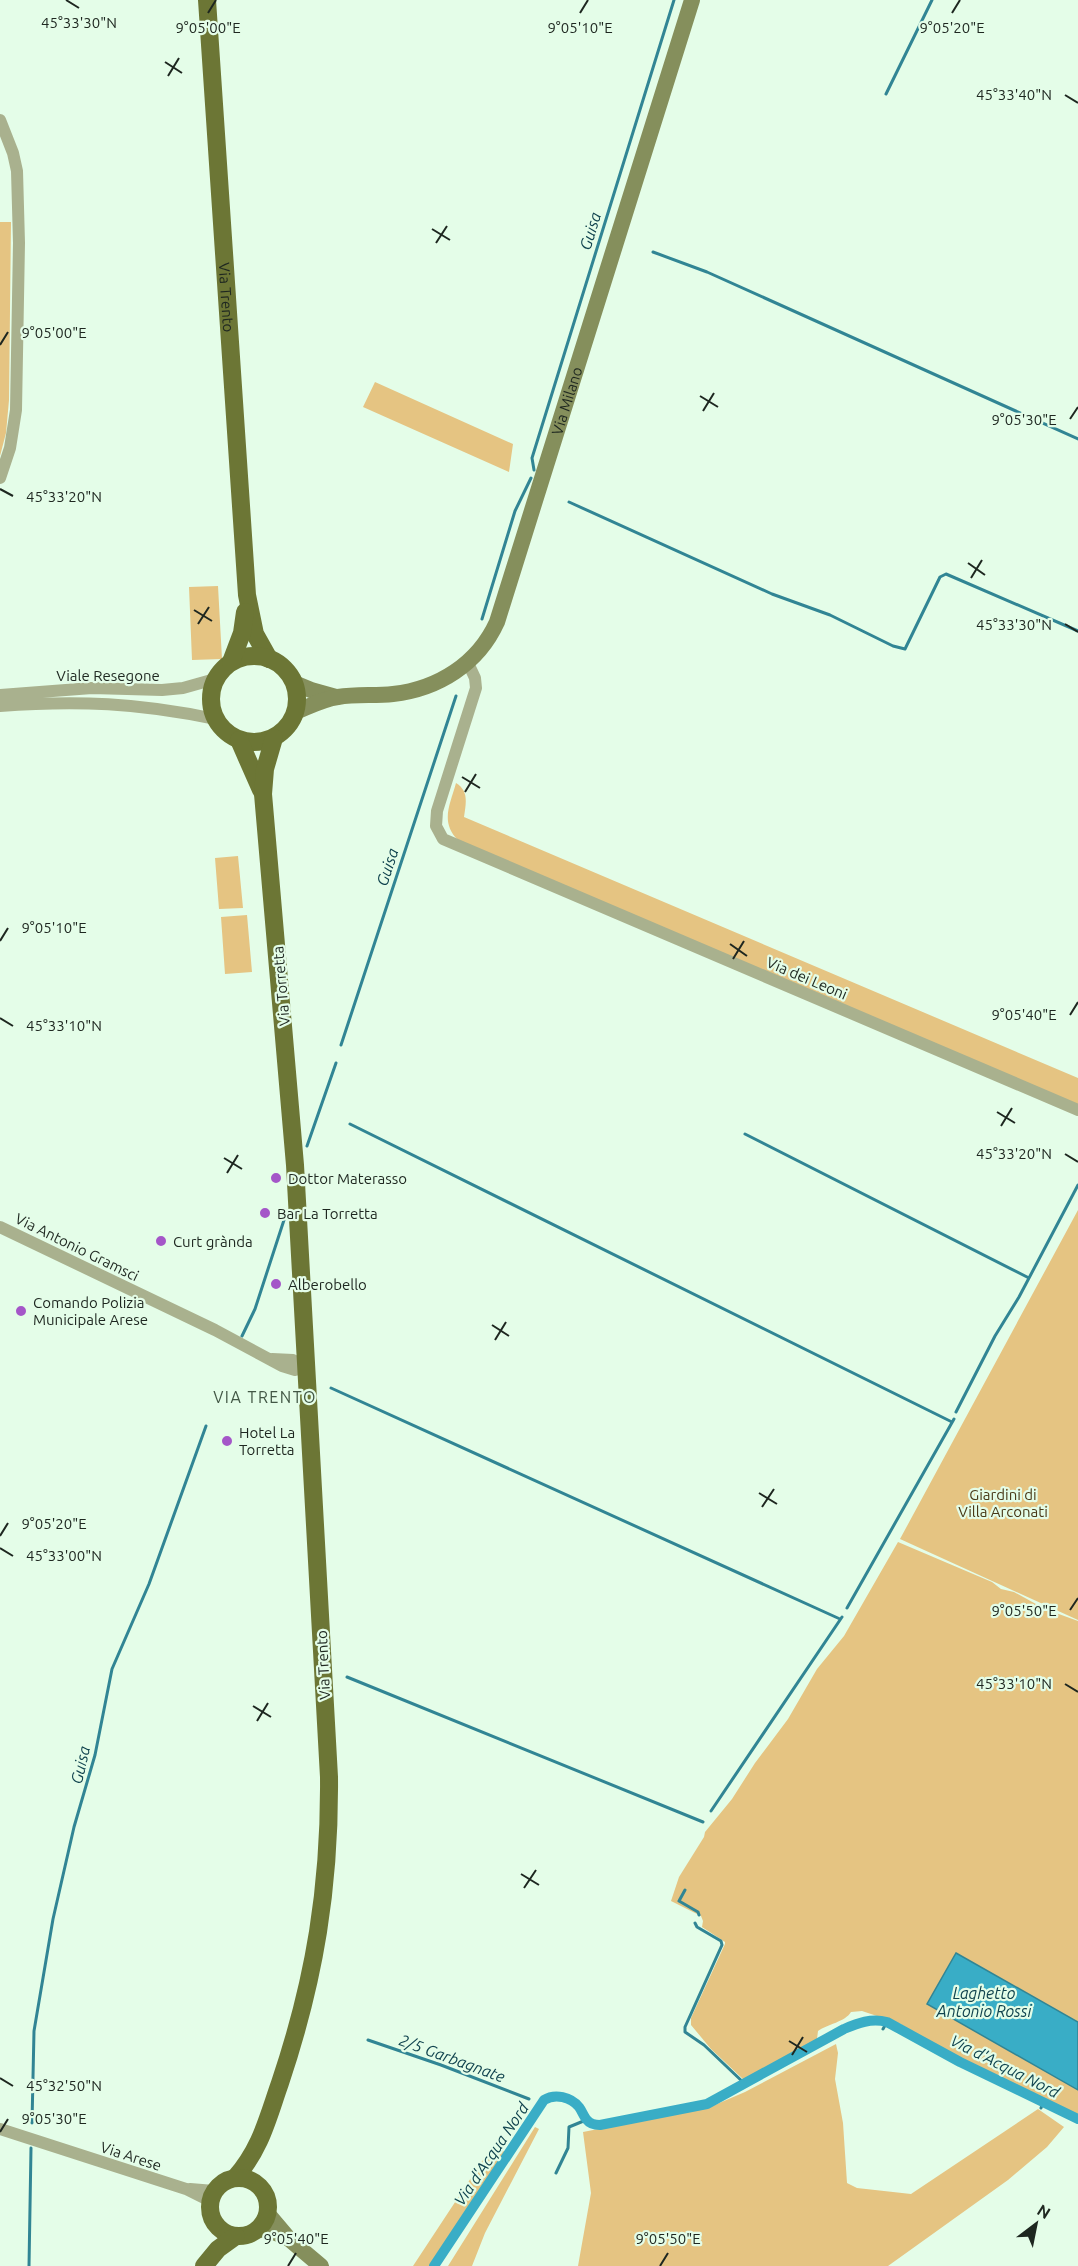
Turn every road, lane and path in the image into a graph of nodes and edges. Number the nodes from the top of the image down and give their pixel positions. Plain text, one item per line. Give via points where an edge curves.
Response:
1 (207, 0) edge
2 (692, 0) edge
3 (0, 120) edge
4 (0, 478) edge
5 (248, 620) junction
6 (269, 658) junction
7 (231, 662) junction
8 (468, 663) junction
9 (215, 679) junction
10 (294, 683) junction
11 (0, 695) edge
12 (337, 697) junction
13 (0, 706) edge
14 (295, 712) junction
15 (215, 719) junction
16 (274, 738) junction
17 (239, 740) junction
18 (263, 794) junction
19 (1078, 1110) edge
20 (295, 1178) joint
21 (1, 1231) edge
22 (307, 1367) junction
23 (0, 2129) edge
24 (260, 2143) junction
25 (235, 2178) junction
26 (258, 2185) junction
27 (212, 2196) junction
28 (267, 2213) junction
29 (217, 2226) junction
30 (257, 2229) junction
31 (236, 2236) junction
32 (289, 2239) junction
33 (207, 2261) edge
34 (321, 2266) edge

1 - 5 main road, Via Trento
2 - 8 street, Via Milano via 497,622 487,642
3 - 4 street via 18,171 19,243 16,410
5 - 6 main road
5 - 7 main road
6 - 7 main road via 250,656
6 - 10 main road via 284,668
7 - 9 main road
8 - 12 street, Via Milano via 415,690
8 - 19 street, Via dei Leoni via 476,678 476,688 437,811 437,831 443,839
9 - 11 street, Viale Resegone via 162,690 92,688
9 - 15 main road via 210,699
10 - 12 street
10 - 14 main road
12 - 14 street
13 - 15 street, Viale Resegone via 102,703
14 - 16 main road via 287,727
15 - 17 main road
16 - 17 main road via 257,743
16 - 18 main road, Via Torretta
17 - 18 main road, Via Torretta
18 - 20 main road, Via Torretta
20 - 22 main road, Via Trento
21 - 22 street, Via Antonio Gramsci via 271,1359 293,1360
22 - 24 main road, Via Trento via 329,1836 309,1986
23 - 27 street, Via Arese
24 - 25 main road, Via Trento
24 - 26 main road, Via Trento
25 - 26 main road
25 - 27 main road, Via Trento via 223,2182
26 - 28 main road, Via Trento via 265,2195
27 - 29 main road via 210,2210
28 - 30 main road
28 - 32 street, Via Trento
29 - 31 main road
29 - 33 main road
30 - 31 main road
30 - 32 street, Via Trento
31 - 33 main road
32 - 34 street, Via Trento

